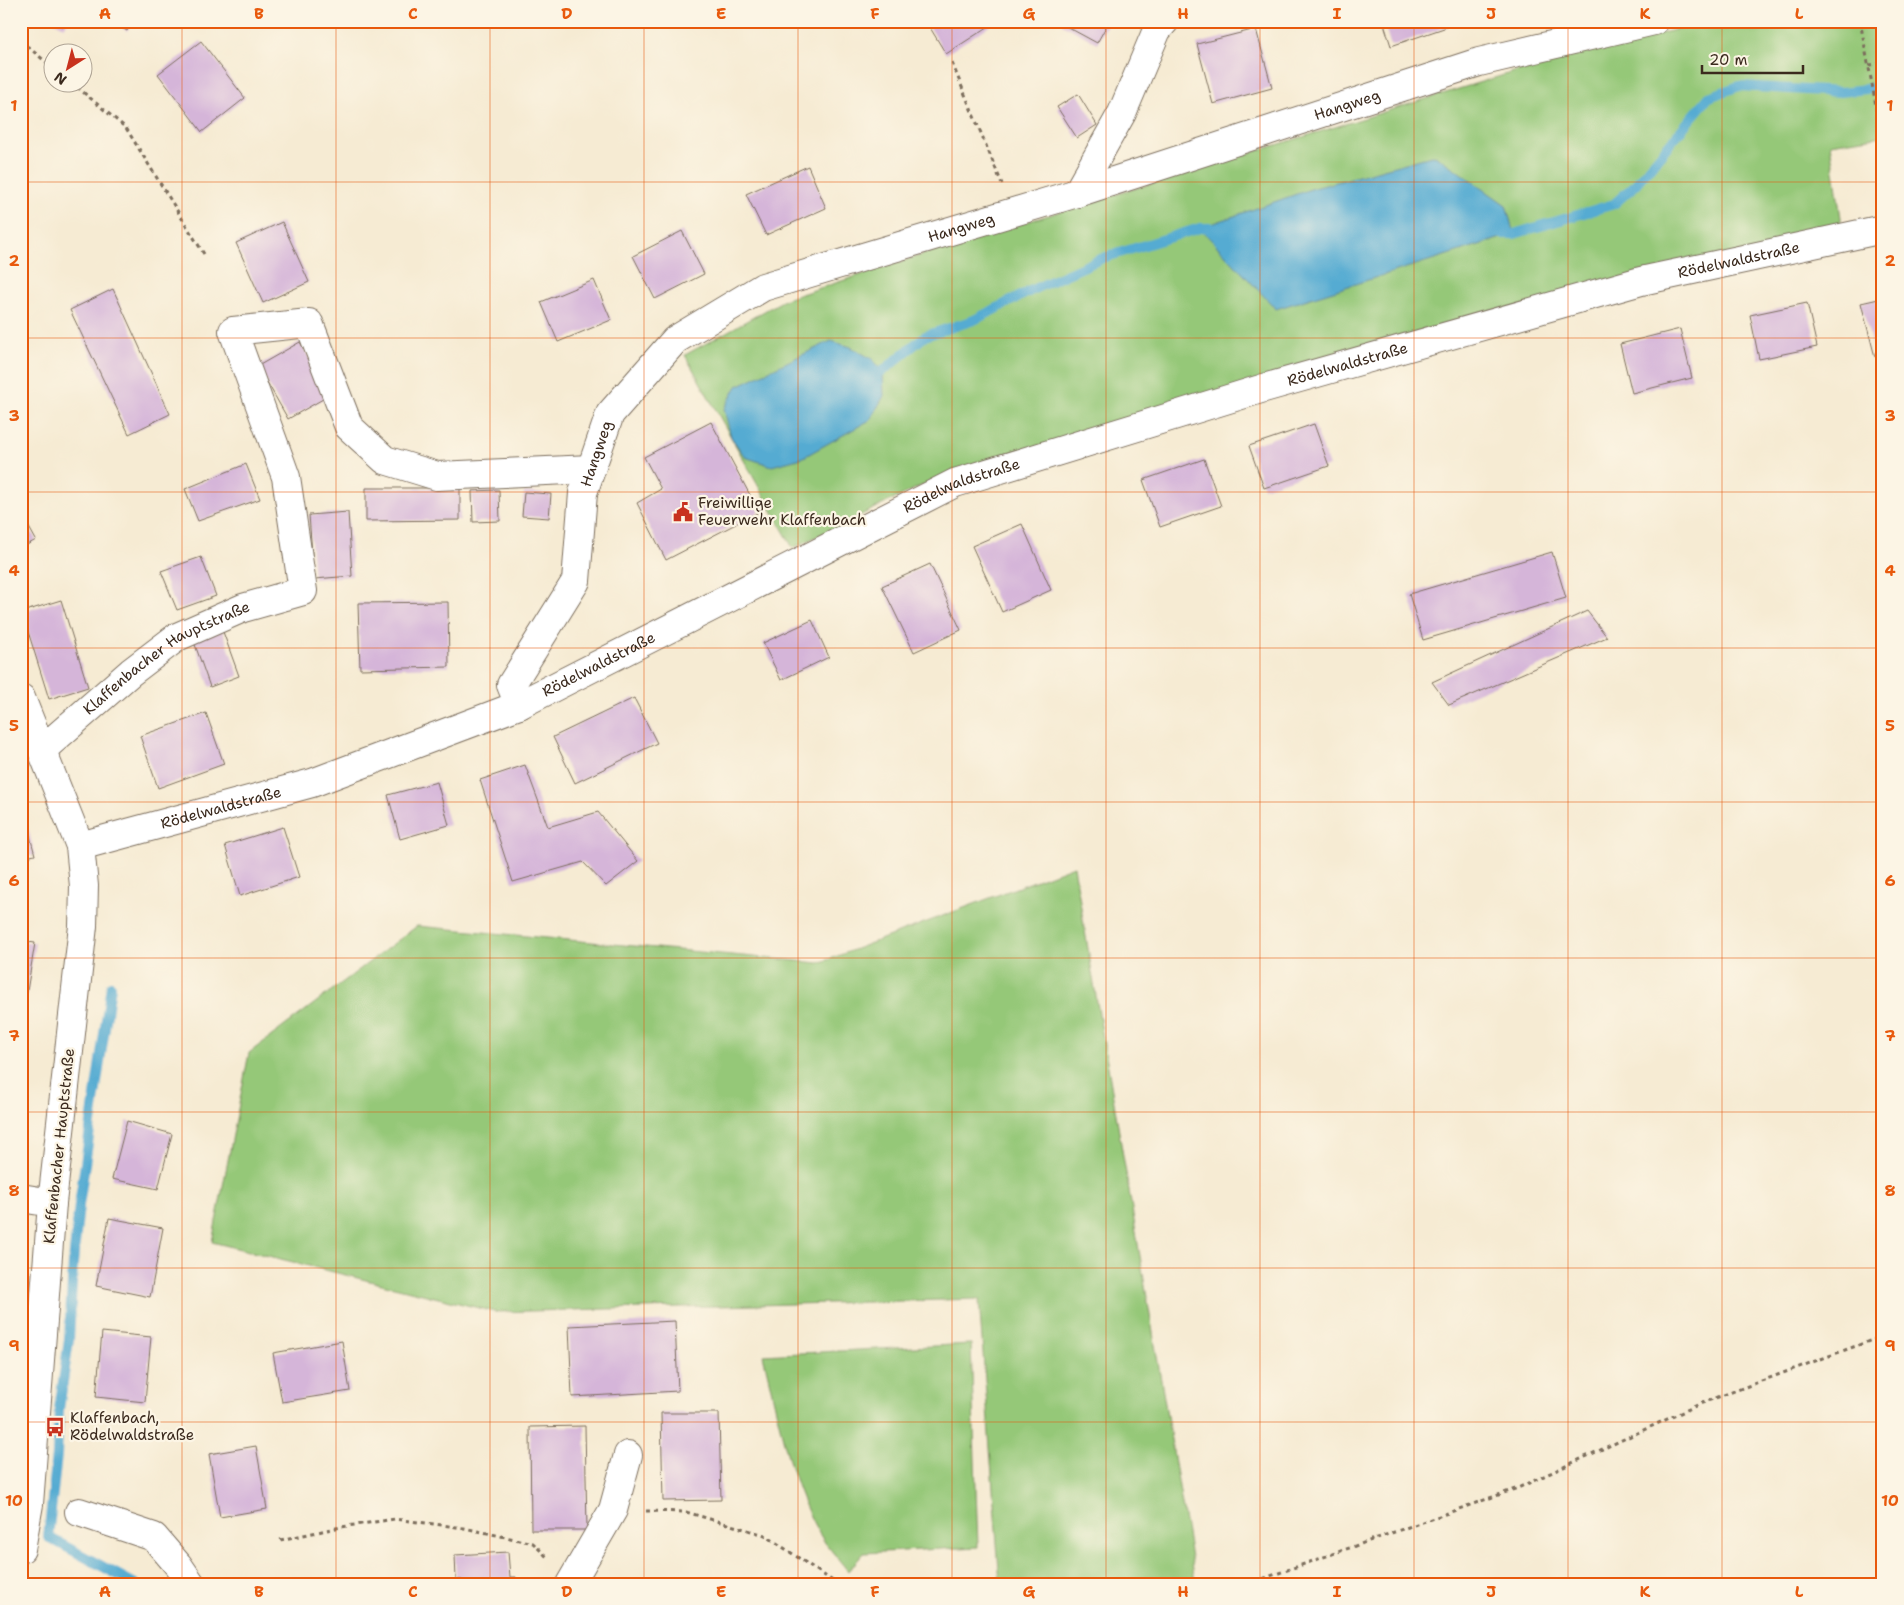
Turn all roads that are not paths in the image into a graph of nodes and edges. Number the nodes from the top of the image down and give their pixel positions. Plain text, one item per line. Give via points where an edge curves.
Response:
1 (1165, 21) edge
2 (1654, 21) edge
3 (1077, 193) junction
4 (1883, 229) edge
5 (591, 469) junction
6 (21, 698) edge
7 (519, 704) junction
8 (42, 749) junction
9 (80, 846) junction
10 (21, 1198) edge
11 (52, 1203) junction
12 (628, 1455) dead end
13 (79, 1512) dead end
14 (21, 1549) edge
15 (570, 1582) edge
16 (191, 1584) edge

1 - 3 street via 1158,30 1122,113
2 - 3 street, Hangweg via 1479,62
3 - 5 street, Hangweg via 763,287 675,340 610,414
4 - 7 street, Rödelwaldstraße via 1641,280 1264,388 955,483
5 - 7 street, Hangweg via 583,493 576,581 512,685
5 - 8 street, Klaffenbacher Hauptstraße via 437,476 385,460 349,427 308,323 233,331 286,477 303,591 243,608 177,637
6 - 8 street, Klaffenbacher Hauptstraße
7 - 9 street, Rödelwaldstraße via 312,783
8 - 9 street, Klaffenbacher Hauptstraße
9 - 11 street, Klaffenbacher Hauptstraße via 83,926
10 - 11 street
11 - 14 street, Klaffenbacher Hauptstraße via 29,1504
12 - 15 street via 612,1510
13 - 16 street via 154,1537

